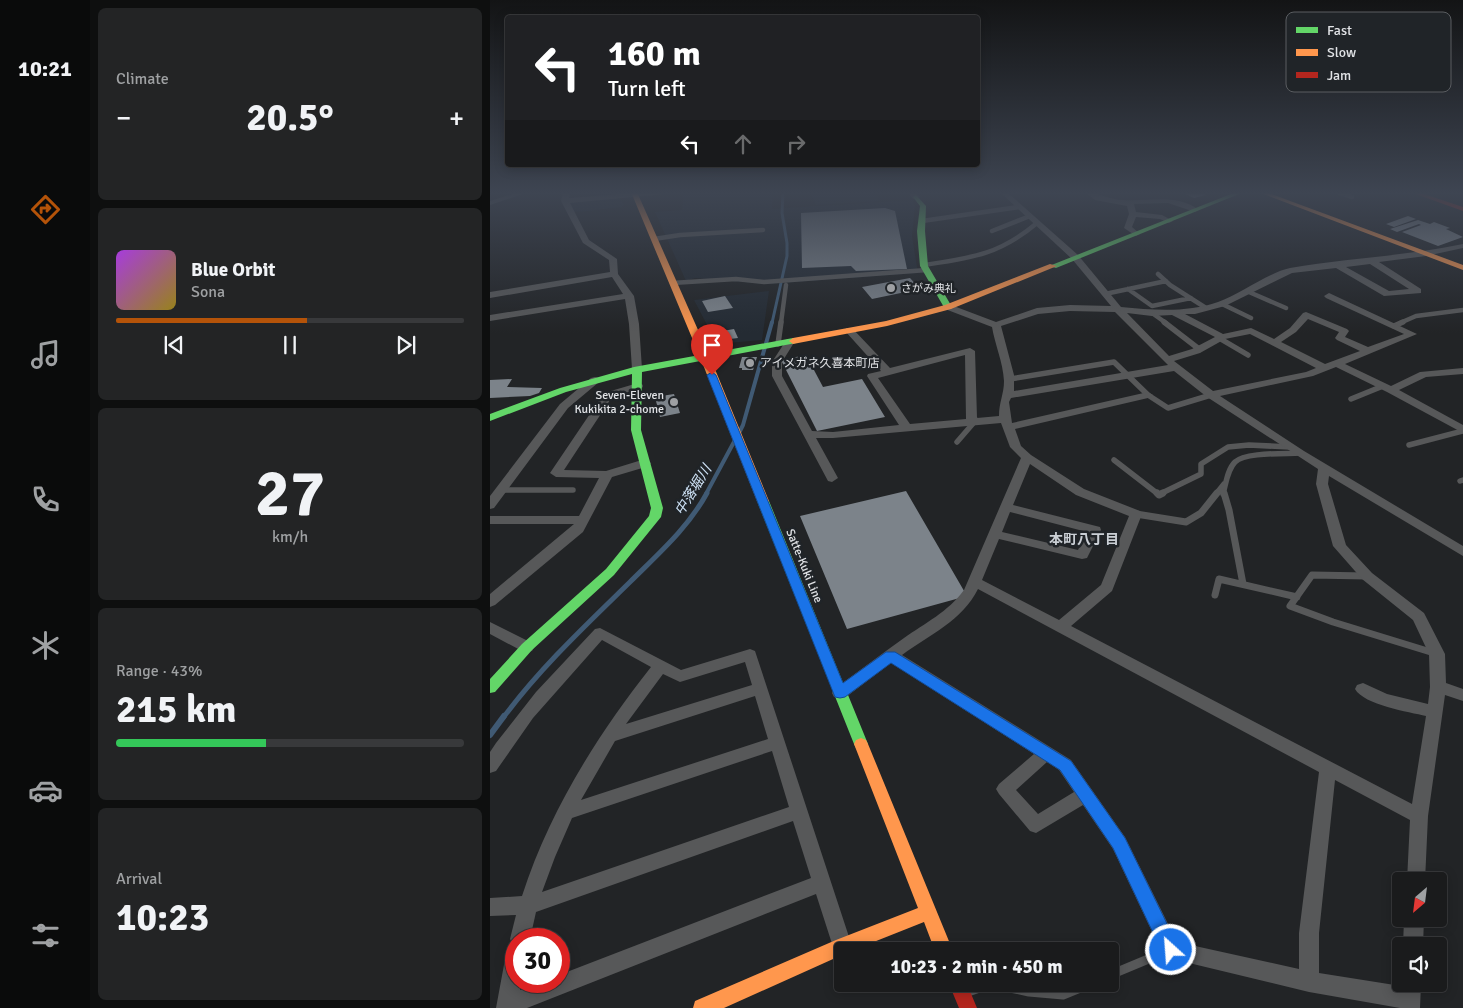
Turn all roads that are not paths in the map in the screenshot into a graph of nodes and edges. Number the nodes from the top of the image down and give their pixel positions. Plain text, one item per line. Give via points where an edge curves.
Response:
1 (585, 239) edge
2 (654, 239) edge
3 (923, 239) edge
4 (1017, 239) edge
5 (1055, 239) edge
6 (1123, 239) edge
7 (1386, 239) edge
8 (1463, 246) edge
9 (1426, 254) junction
10 (1075, 257) junction
11 (1373, 262) junction
12 (1337, 264) junction
13 (925, 268) junction
14 (1463, 268) edge
15 (614, 274) junction
16 (1158, 274) dead end
17 (1166, 281) junction
18 (672, 283) junction
19 (786, 285) dead end
20 (1128, 289) junction
21 (1249, 292) junction
22 (490, 294) edge
23 (1105, 294) junction
24 (629, 296) junction
25 (1329, 296) dead end
26 (1191, 298) junction
27 (1222, 304) junction
28 (948, 307) junction
29 (1206, 308) junction
30 (1286, 308) dead end
31 (1118, 310) junction
32 (1463, 310) edge
33 (1174, 312) junction
34 (1152, 314) junction
35 (490, 318) edge
36 (1251, 318) dead end
37 (996, 325) junction
38 (1394, 326) junction
39 (849, 330) junction
40 (1220, 337) junction
41 (790, 342) junction
42 (1274, 343) junction
43 (778, 344) junction
44 (1198, 350) junction
45 (1368, 351) junction
46 (1248, 355) dead end
47 (705, 357) junction
48 (1172, 364) junction
49 (1337, 364) junction
50 (1325, 368) junction
51 (637, 369) junction
52 (1463, 371) edge
53 (888, 372) junction
54 (1130, 376) junction
55 (1010, 379) junction
56 (595, 380) junction
57 (638, 386) junction
58 (1387, 388) junction
59 (1211, 395) junction
60 (1008, 396) junction
61 (1148, 396) junction
62 (1351, 398) dead end
63 (490, 418) edge
64 (974, 420) junction
65 (1007, 423) junction
66 (906, 427) junction
67 (1463, 430) edge
68 (809, 434) junction
69 (957, 442) dead end
70 (1409, 446) dead end
71 (1296, 450) junction
72 (1027, 457) junction
73 (1114, 460) dead end
74 (645, 463) junction
75 (1324, 467) junction
76 (607, 475) junction
77 (832, 478) dead end
78 (1227, 481) junction
79 (500, 490) junction
80 (574, 490) dead end
81 (490, 505) edge
82 (1005, 507) junction
83 (1136, 514) junction
84 (490, 520) edge
85 (583, 520) junction
86 (994, 534) junction
87 (1463, 552) edge
88 (1367, 576) junction
89 (973, 581) junction
90 (1243, 584) junction
91 (1215, 595) dead end
92 (1297, 596) junction
93 (490, 602) edge
94 (490, 627) edge
95 (1060, 628) junction
96 (527, 647) junction
97 (1437, 654) junction
98 (890, 656) junction
99 (660, 666) junction
100 (1438, 687) junction
101 (490, 688) edge
102 (760, 688) junction
103 (1363, 689) dead end
104 (840, 693) junction
105 (1463, 694) edge
106 (1435, 712) junction
107 (610, 736) junction
108 (778, 743) junction
109 (1046, 753) junction
110 (490, 766) edge
111 (1328, 768) junction
112 (1085, 794) junction
113 (799, 811) junction
114 (565, 813) junction
115 (1419, 816) junction
116 (1416, 872) edge
117 (822, 883) junction
118 (527, 905) junction
119 (490, 908) edge
120 (928, 912) junction
121 (522, 928) edge
122 (841, 942) edge
123 (852, 942) edge
124 (940, 942) edge
125 (834, 950) edge
126 (1171, 950) junction
127 (1119, 971) edge
128 (1309, 982) junction
129 (961, 992) edge
130 (970, 992) edge
131 (1029, 992) edge
132 (1070, 992) edge
133 (509, 993) edge
134 (962, 995) junction
135 (1410, 997) edge
136 (506, 1007) edge
137 (702, 1008) edge
138 (968, 1008) edge

1 - 15 street via 613,259
2 - 18 street, Satte-Kuki Line
3 - 13 street
4 - 13 lane via 998,249
5 - 10 street
6 - 10 street
7 - 9 street
8 - 9 street
9 - 11 street
9 - 14 street
10 - 23 street
10 - 28 street
11 - 12 street
11 - 12 street via 1418,291 1387,294
12 - 21 street via 1290,271
13 - 18 lane via 764,282 736,279
13 - 28 street
15 - 22 street
15 - 24 street
16 - 17 lane
17 - 20 lane
17 - 26 lane
18 - 47 street, Satte-Kuki Line
19 - 43 lane
20 - 23 lane
20 - 26 lane via 1152,306
21 - 27 street
21 - 30 lane
23 - 31 street
24 - 35 street
24 - 51 street
25 - 38 street
26 - 29 lane
27 - 29 street
27 - 36 lane
28 - 37 street
28 - 39 street
29 - 33 street
31 - 34 street
31 - 37 street via 1070,308 1037,311
31 - 48 street
32 - 38 lane via 1416,316
33 - 34 street
33 - 40 street
34 - 44 lane
37 - 55 street
38 - 45 street via 1412,334
39 - 41 street
39 - 53 street
40 - 42 street via 1251,331
40 - 44 street
40 - 46 lane
41 - 43 street
41 - 68 street via 777,362 777,376
42 - 45 street via 1293,330 1306,315 1344,331 1340,338
42 - 50 street
43 - 47 street
44 - 48 street
45 - 49 street
47 - 51 street
47 - 104 street, Satte-Kuki Line
48 - 54 street
48 - 59 street
49 - 50 street
49 - 58 street
50 - 59 street
51 - 56 street
51 - 57 street
52 - 58 street via 1424,374
53 - 64 street via 970,350
53 - 66 street via 872,376
54 - 55 lane via 1114,362
54 - 60 street
54 - 61 lane
55 - 60 street
56 - 63 street via 552,392
56 - 79 street via 564,406
57 - 74 street via 636,430
57 - 76 street via 608,395 556,473
58 - 62 lane
58 - 67 street
59 - 61 lane via 1168,408
59 - 71 street
60 - 65 street via 1004,402
61 - 65 street
64 - 65 street
64 - 66 street
64 - 69 lane
65 - 72 street via 1016,447
66 - 68 street via 834,435
67 - 70 lane
68 - 77 street
71 - 73 lane via 1249,445 1228,447 1201,464 1201,474 1159,495
71 - 75 street
71 - 78 lane via 1248,456 1236,461
72 - 82 street
72 - 83 street via 1080,492
74 - 76 street
74 - 96 street via 657,508 655,517 610,572
75 - 87 street
75 - 88 street via 1322,484 1340,546
76 - 85 street
78 - 83 lane via 1201,514 1186,522
78 - 90 lane via 1223,496 1229,510
79 - 80 lane
79 - 81 street
82 - 86 street
82 - 86 street via 1095,530 1082,555
83 - 95 street via 1107,588
84 - 85 street
85 - 93 street via 578,529
86 - 89 street
88 - 92 lane via 1312,575
88 - 97 street via 1419,617
89 - 95 street
89 - 98 street via 964,602 948,618
90 - 91 lane via 1219,578
90 - 92 lane
92 - 97 lane via 1290,606
94 - 96 street
95 - 111 street
96 - 101 street
97 - 100 street
98 - 104 street
98 - 109 street
99 - 102 street via 680,676 750,655
99 - 107 street
99 - 110 street via 600,633 553,683
100 - 105 street
100 - 106 street
102 - 107 street
102 - 108 street
103 - 106 street via 1383,699
104 - 120 street, Satte-Kuki Line
106 - 115 street
107 - 114 street
108 - 113 street
108 - 114 street
109 - 112 street via 1065,765
109 - 112 street via 1005,789 1036,825
111 - 115 street
111 - 128 street via 1309,933
112 - 126 street via 1119,843
113 - 117 street
113 - 118 street via 544,902
114 - 118 street
115 - 116 street
117 - 122 street
117 - 136 street
118 - 119 street
118 - 121 street
120 - 123 street
120 - 124 street, Satte-Kuki Line
125 - 137 street
126 - 127 lane
126 - 128 street
128 - 135 street
129 - 134 street
130 - 134 lane
131 - 132 lane via 1063,995
133 - 136 street
134 - 138 street

